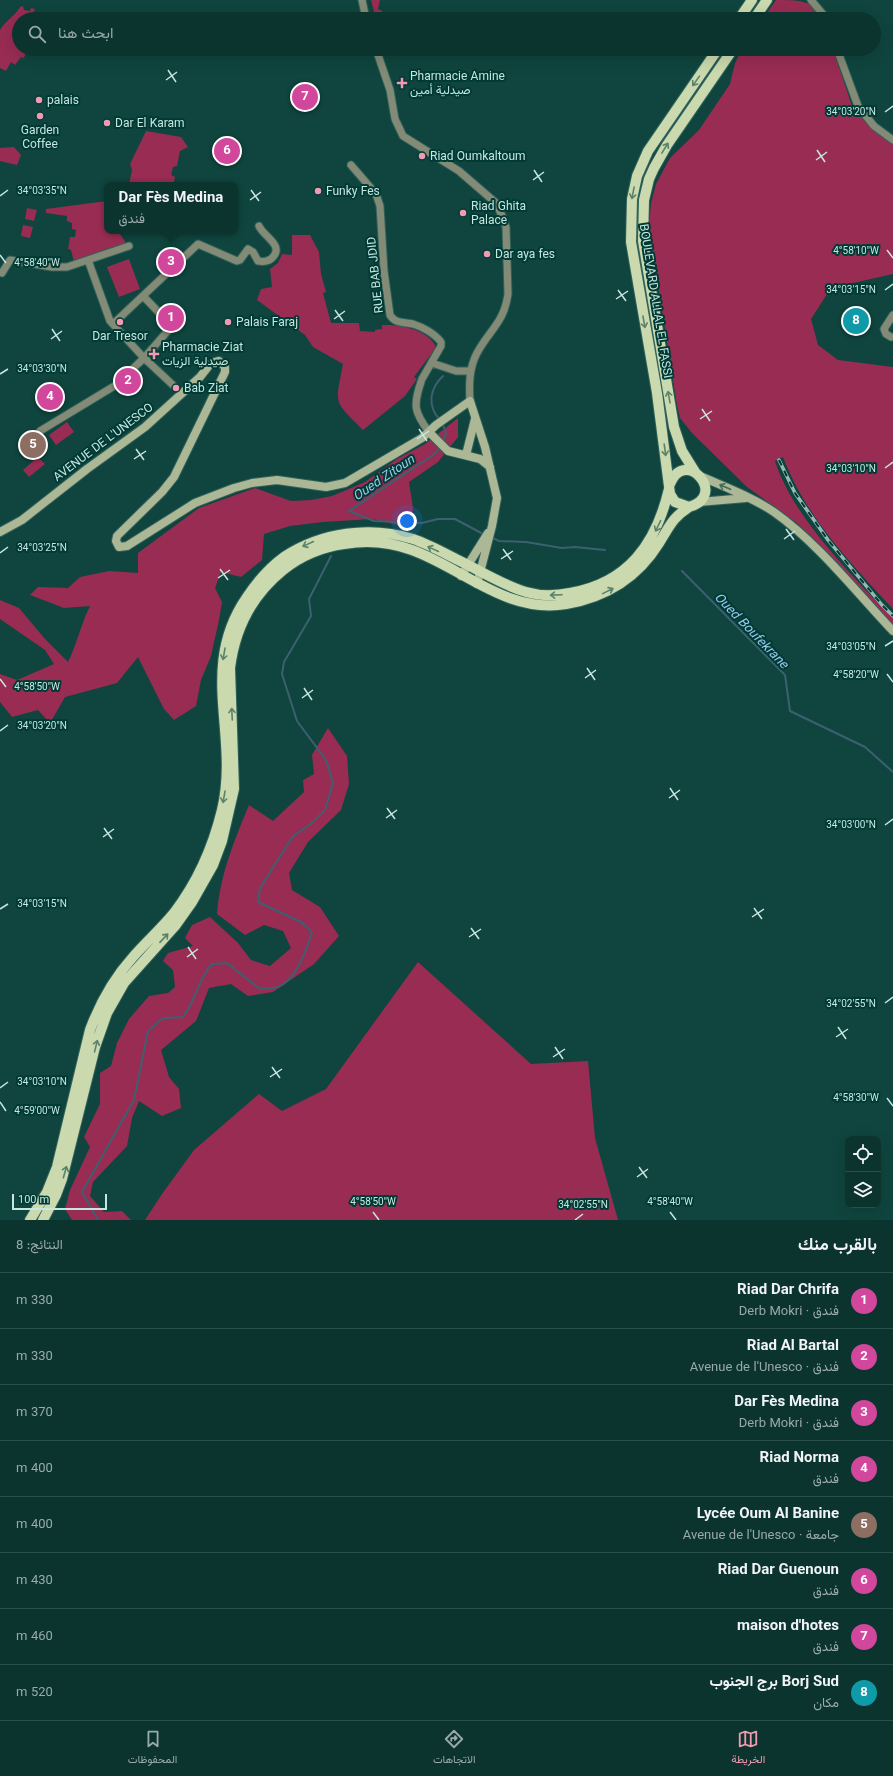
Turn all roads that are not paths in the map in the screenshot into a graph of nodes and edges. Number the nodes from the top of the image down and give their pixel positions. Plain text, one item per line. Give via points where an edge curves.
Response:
1 (362, 0) edge
2 (752, 0) edge
3 (767, 0) edge
4 (811, 0) edge
5 (365, 12) edge
6 (744, 12) edge
7 (759, 12) edge
8 (821, 12) edge
9 (378, 56) edge
10 (713, 56) edge
11 (728, 56) edge
12 (840, 56) edge
13 (893, 140) edge
14 (351, 165) dead end
15 (259, 226) dead end
16 (129, 246) dead end
17 (88, 260) junction
18 (2, 273) dead end
19 (143, 296) junction
20 (893, 315) edge
21 (113, 324) junction
22 (891, 337) dead end
23 (144, 358) junction
24 (432, 363) junction
25 (471, 371) junction
26 (178, 390) junction
27 (470, 401) junction
28 (475, 418) junction
29 (40, 431) dead end
30 (429, 432) junction
31 (466, 455) junction
32 (490, 467) junction
33 (698, 474) junction
34 (670, 487) junction
35 (749, 498) junction
36 (699, 502) junction
37 (689, 507) junction
38 (492, 526) junction
39 (0, 532) edge
40 (468, 566) junction
41 (481, 572) junction
42 (461, 576) junction
43 (477, 584) junction
44 (893, 631) edge
45 (232, 632) junction
46 (230, 740) junction
47 (30, 1220) edge
48 (43, 1220) edge

1 - 5 street
2 - 6 main road
3 - 7 main road
4 - 8 street
9 - 25 street via 390,90 395,119 403,136 458,171 496,203 506,227 507,304 499,324 477,354
10 -> 34 main road, BOULEVARD ALLAL EL FASSI via 648,151 637,176 632,199 631,242
33 -> 11 main road, BOULEVARD ALLAL EL FASSI via 682,451 674,427 643,241 643,212 646,189 654,168
12 - 13 street via 858,106 874,126
14 - 24 street, RUE BAB JDID via 376,194 380,206 390,315 394,320 414,324 428,331 438,339 441,346
15 - 19 street via 275,247 275,255 270,260 258,261 248,249 237,261 198,244
16 - 17 street
17 - 18 street via 67,267 52,267 10,260
17 - 21 street
19 - 21 street
19 - 23 street via 172,326
20 - 22 street via 884,329
21 - 23 street
23 - 26 street
23 - 29 street via 116,385
24 - 25 street via 456,371
24 - 30 street, RUE BAB JDID via 416,397 417,412
25 - 27 street
26 - 30 main road, AVENUE DE L'UNESCO via 200,377 211,363 219,361 224,364 225,372 179,468 164,488 117,536 116,543 121,548 195,503 234,488 277,480 326,487 345,483 387,460
26 - 39 main road, AVENUE DE L'UNESCO via 138,433 15,525
27 - 28 main road
27 - 30 main road, AVENUE DE L'UNESCO
28 - 31 main road
28 - 32 main road
30 - 31 main road, RUE BAB JDID via 448,451
31 - 32 main road, RUE BAB JDID via 480,459
32 - 38 main road via 497,498
33 - 34 main road via 690,471 680,472 675,475
35 -> 33 main road
33 - 36 main road via 706,489
34 - 37 main road via 675,502
34 -> 41 main road, BOULEVARD ALLAL EL FASSI via 664,512 652,538 634,562 605,582 579,592 541,595 511,587
35 - 36 main road
35 - 44 main road via 774,512 797,531
36 - 37 main road
43 -> 37 main road, BOULEVARD ALLAL EL FASSI via 525,604 565,604 596,597 621,584 640,568 660,543 674,518
38 - 40 main road
38 - 41 main road
40 - 41 main road, BOULEVARD ALLAL EL FASSI
40 - 42 main road
40 -> 45 main road, BOULEVARD ALLAL EL FASSI via 414,540 381,533 357,532 332,536 297,550 267,572 243,602
41 - 43 main road
42 - 43 main road, BOULEVARD ALLAL EL FASSI
42 - 45 main road, BOULEVARD ALLAL EL FASSI via 413,551 390,544 371,541 326,547 305,555 273,578 258,594
45 - 46 main road, BOULEVARD ALLAL EL FASSI via 222,669
46 -> 47 main road, BOULEVARD ALLAL EL FASSI via 225,790 218,825 206,858 189,892 175,912 125,966 96,1015 90,1030 57,1167 47,1192
48 -> 46 main road, BOULEVARD ALLAL EL FASSI via 62,1179 97,1040 107,1013 124,983 175,926 213,865 222,841 234,790

